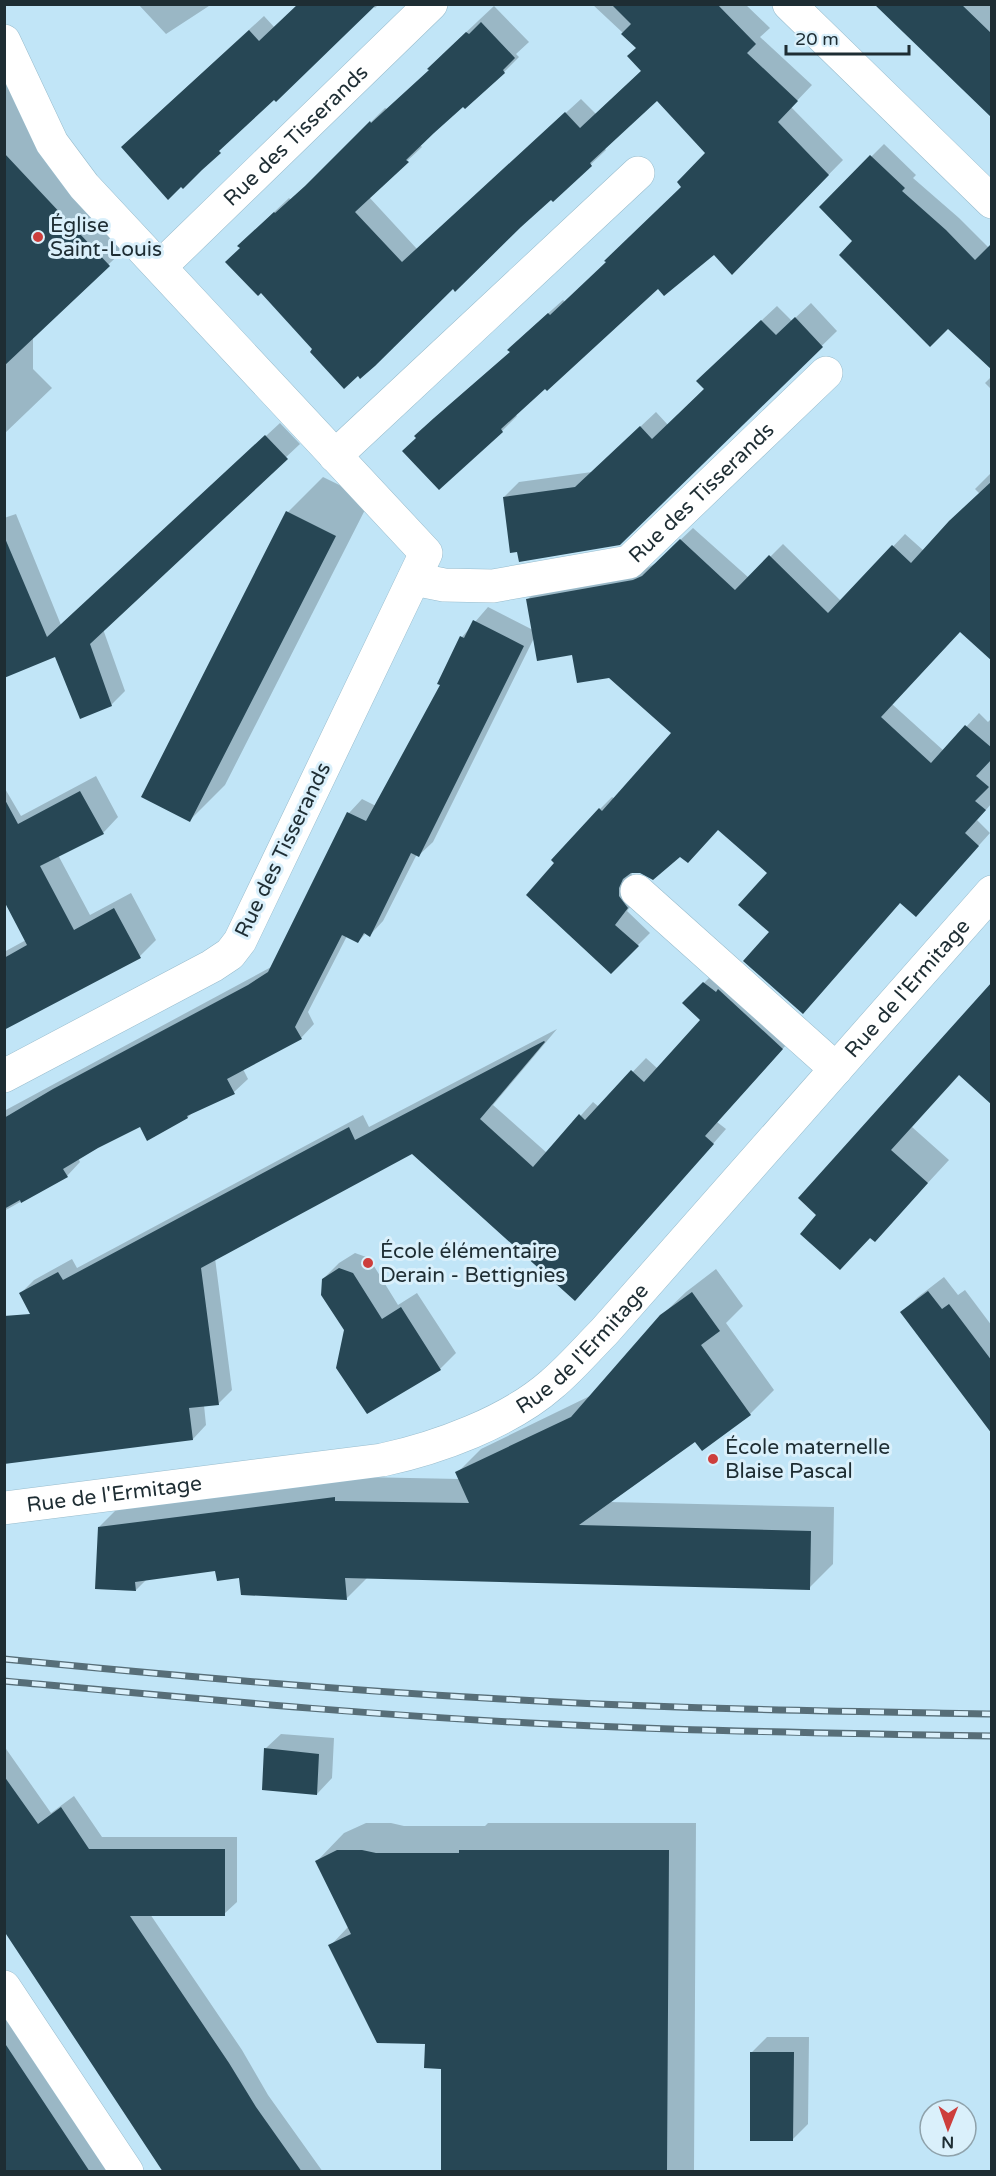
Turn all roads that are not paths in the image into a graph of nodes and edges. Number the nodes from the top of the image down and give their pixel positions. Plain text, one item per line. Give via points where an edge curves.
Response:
1 (430, 4) edge
2 (789, 4) edge
3 (4, 40) edge
4 (638, 173) dead end
5 (992, 202) edge
6 (160, 267) junction
7 (826, 373) dead end
8 (335, 456) junction
9 (414, 579) junction
10 (637, 891) dead end
11 (992, 892) edge
12 (837, 1068) junction
13 (4, 1076) edge
14 (4, 1508) edge
15 (4, 1987) edge
16 (127, 2172) edge

1 - 6 street, Rue des Tisserands
2 - 5 street
3 - 6 street, Rue des Tisserands via 52,143 68,167
4 - 8 street
6 - 8 street, Rue des Tisserands
7 - 9 street, Rue des Tisserands via 629,562 493,586 444,585
8 - 9 street, Rue des Tisserands via 426,553
9 - 13 street, Rue des Tisserands via 240,941 230,954
10 - 12 street
11 - 12 street, Rue de l'Ermitage
12 - 14 street, Rue de l'Ermitage via 578,1359 552,1385 516,1409 433,1448 382,1460
15 - 16 street

